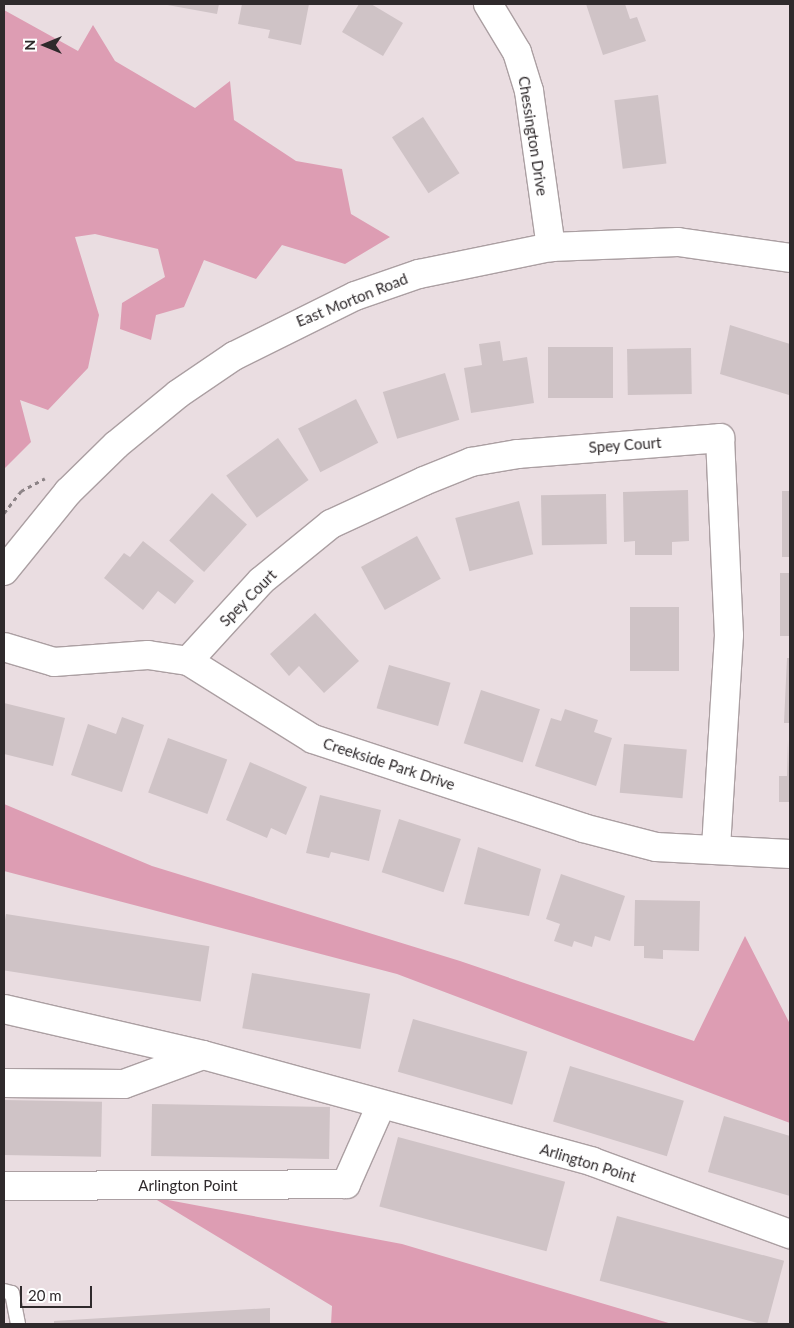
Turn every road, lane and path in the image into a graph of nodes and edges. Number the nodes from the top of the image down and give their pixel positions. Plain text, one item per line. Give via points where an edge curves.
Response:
1 (488, 4) edge
2 (550, 247) junction
3 (790, 258) edge
4 (4, 571) edge
5 (4, 648) edge
6 (188, 661) junction
7 (716, 850) junction
8 (790, 854) edge
9 (4, 1010) edge
10 (203, 1055) junction
11 (4, 1083) edge
12 (381, 1105) junction
13 (4, 1186) edge
14 (790, 1234) edge
15 (4, 1291) edge
16 (18, 1324) edge

1 - 2 street, Chessington Drive via 516,52 529,90
2 - 3 street, East Morton Road via 678,242
2 - 4 street, East Morton Road via 410,277 302,320 234,356 178,394 116,445 68,492
5 - 6 street, Creekside Park Drive via 54,662 148,654
6 - 7 street, Creekside Park Drive via 313,739 583,828 656,847
6 - 7 street, Spey Court via 261,581 332,524 424,480 471,462 518,454 720,438 729,635
7 - 8 street, Creekside Park Drive
9 - 10 street, Arlington Point
10 - 11 street via 124,1084
10 - 12 street, Arlington Point
12 - 13 street, Arlington Point via 346,1184
12 - 14 street, Arlington Point via 593,1162
15 - 16 lane via 12,1293

